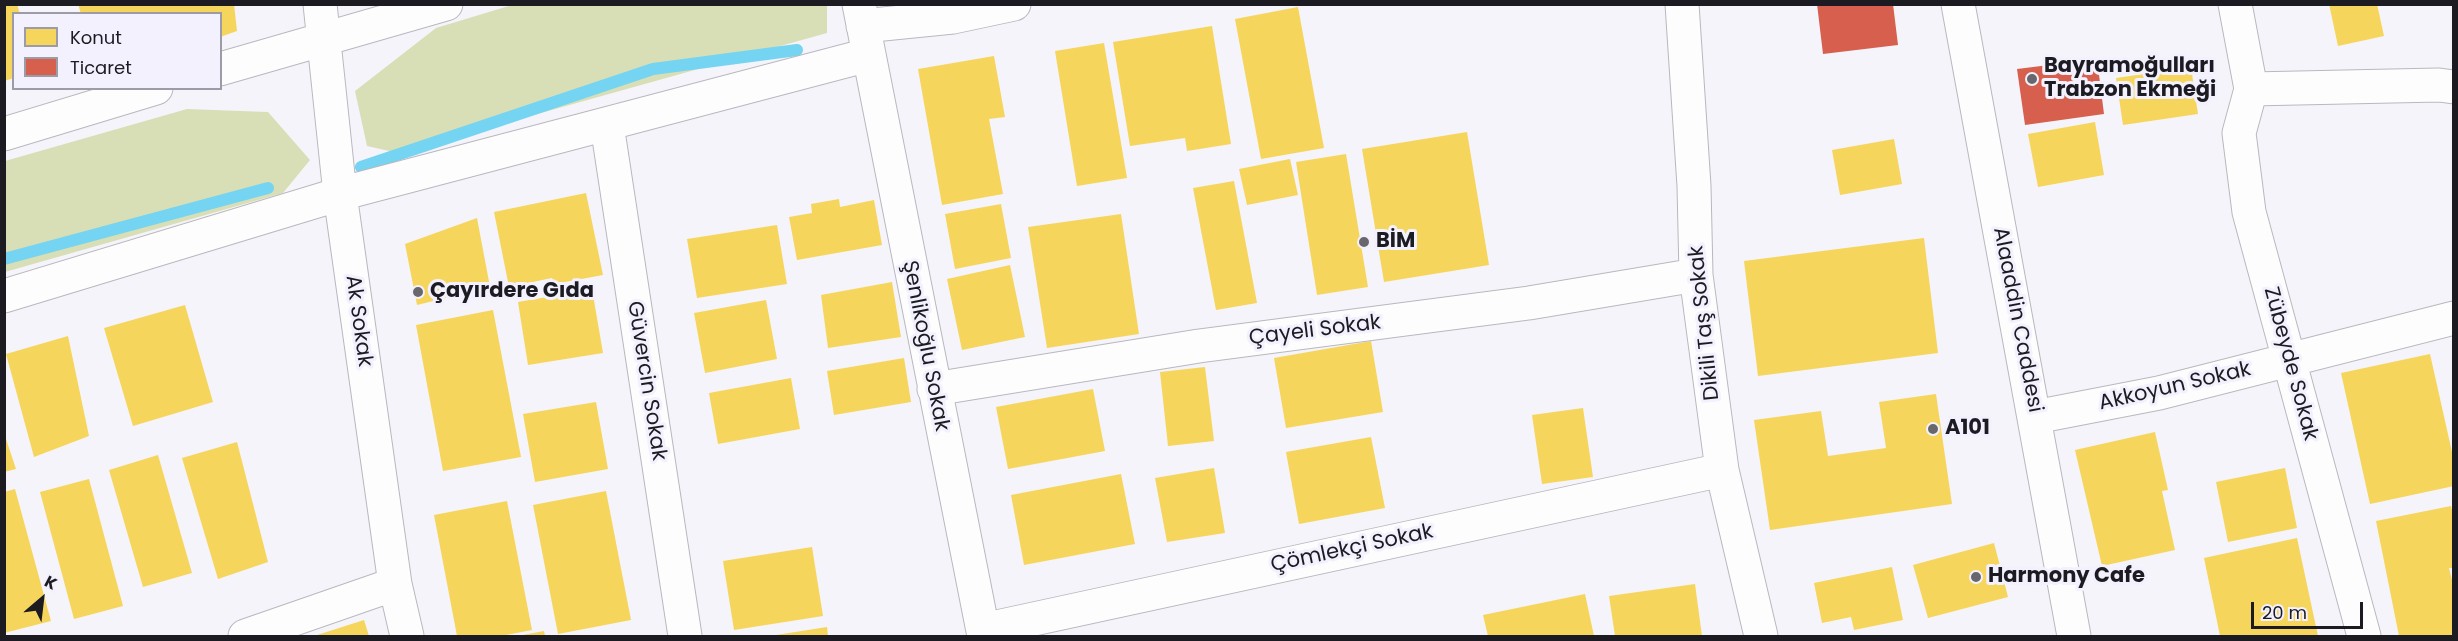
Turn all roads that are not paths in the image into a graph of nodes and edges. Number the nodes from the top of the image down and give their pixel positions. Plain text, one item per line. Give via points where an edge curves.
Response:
1 (320, 4) edge
2 (446, 4) edge
3 (1014, 4) edge
4 (1682, 4) edge
5 (1958, 4) edge
6 (2235, 4) edge
7 (863, 28) edge
8 (324, 38) junction
9 (222, 68) edge
10 (2454, 87) edge
11 (2251, 89) junction
12 (149, 90) edge
13 (607, 124) junction
14 (4, 134) edge
15 (340, 194) junction
16 (1696, 275) junction
17 (4, 296) edge
18 (2454, 318) edge
19 (2290, 360) junction
20 (934, 389) junction
21 (2035, 417) junction
22 (1722, 470) junction
23 (395, 584) junction
24 (983, 633) edge
25 (245, 636) edge
26 (407, 636) edge
27 (685, 636) edge
28 (1761, 636) edge
29 (2074, 636) edge
30 (2364, 636) edge

1 - 8 street, Ak Sokak
2 - 8 street
3 - 7 street
4 - 16 street, Dikili Taş Sokak
5 - 21 street, Alaaddin Caddesi
6 - 11 street, Zübeyde Sokak
7 - 13 street
7 - 20 street, Şenlikoğlu Sokak
8 - 9 street
8 - 15 street, Ak Sokak
10 - 11 street
11 - 19 street, Zübeyde Sokak via 2239,133 2249,212
12 - 14 street
13 - 15 street
13 - 27 street, Güvercin Sokak
15 - 17 street
15 - 23 street, Ak Sokak
16 - 20 street, Çayeli Sokak via 1529,303 1199,346
16 - 22 street, Dikili Taş Sokak
18 - 19 street, Akkoyun Sokak
19 - 21 street, Akkoyun Sokak via 2159,393
19 - 30 street, Zübeyde Sokak
20 - 24 street, Şenlikoğlu Sokak
21 - 29 street, Alaaddin Caddesi
22 - 24 street, Çömlekçi Sokak
22 - 28 street, Dikili Taş Sokak
23 - 25 street
23 - 26 street, Ak Sokak

